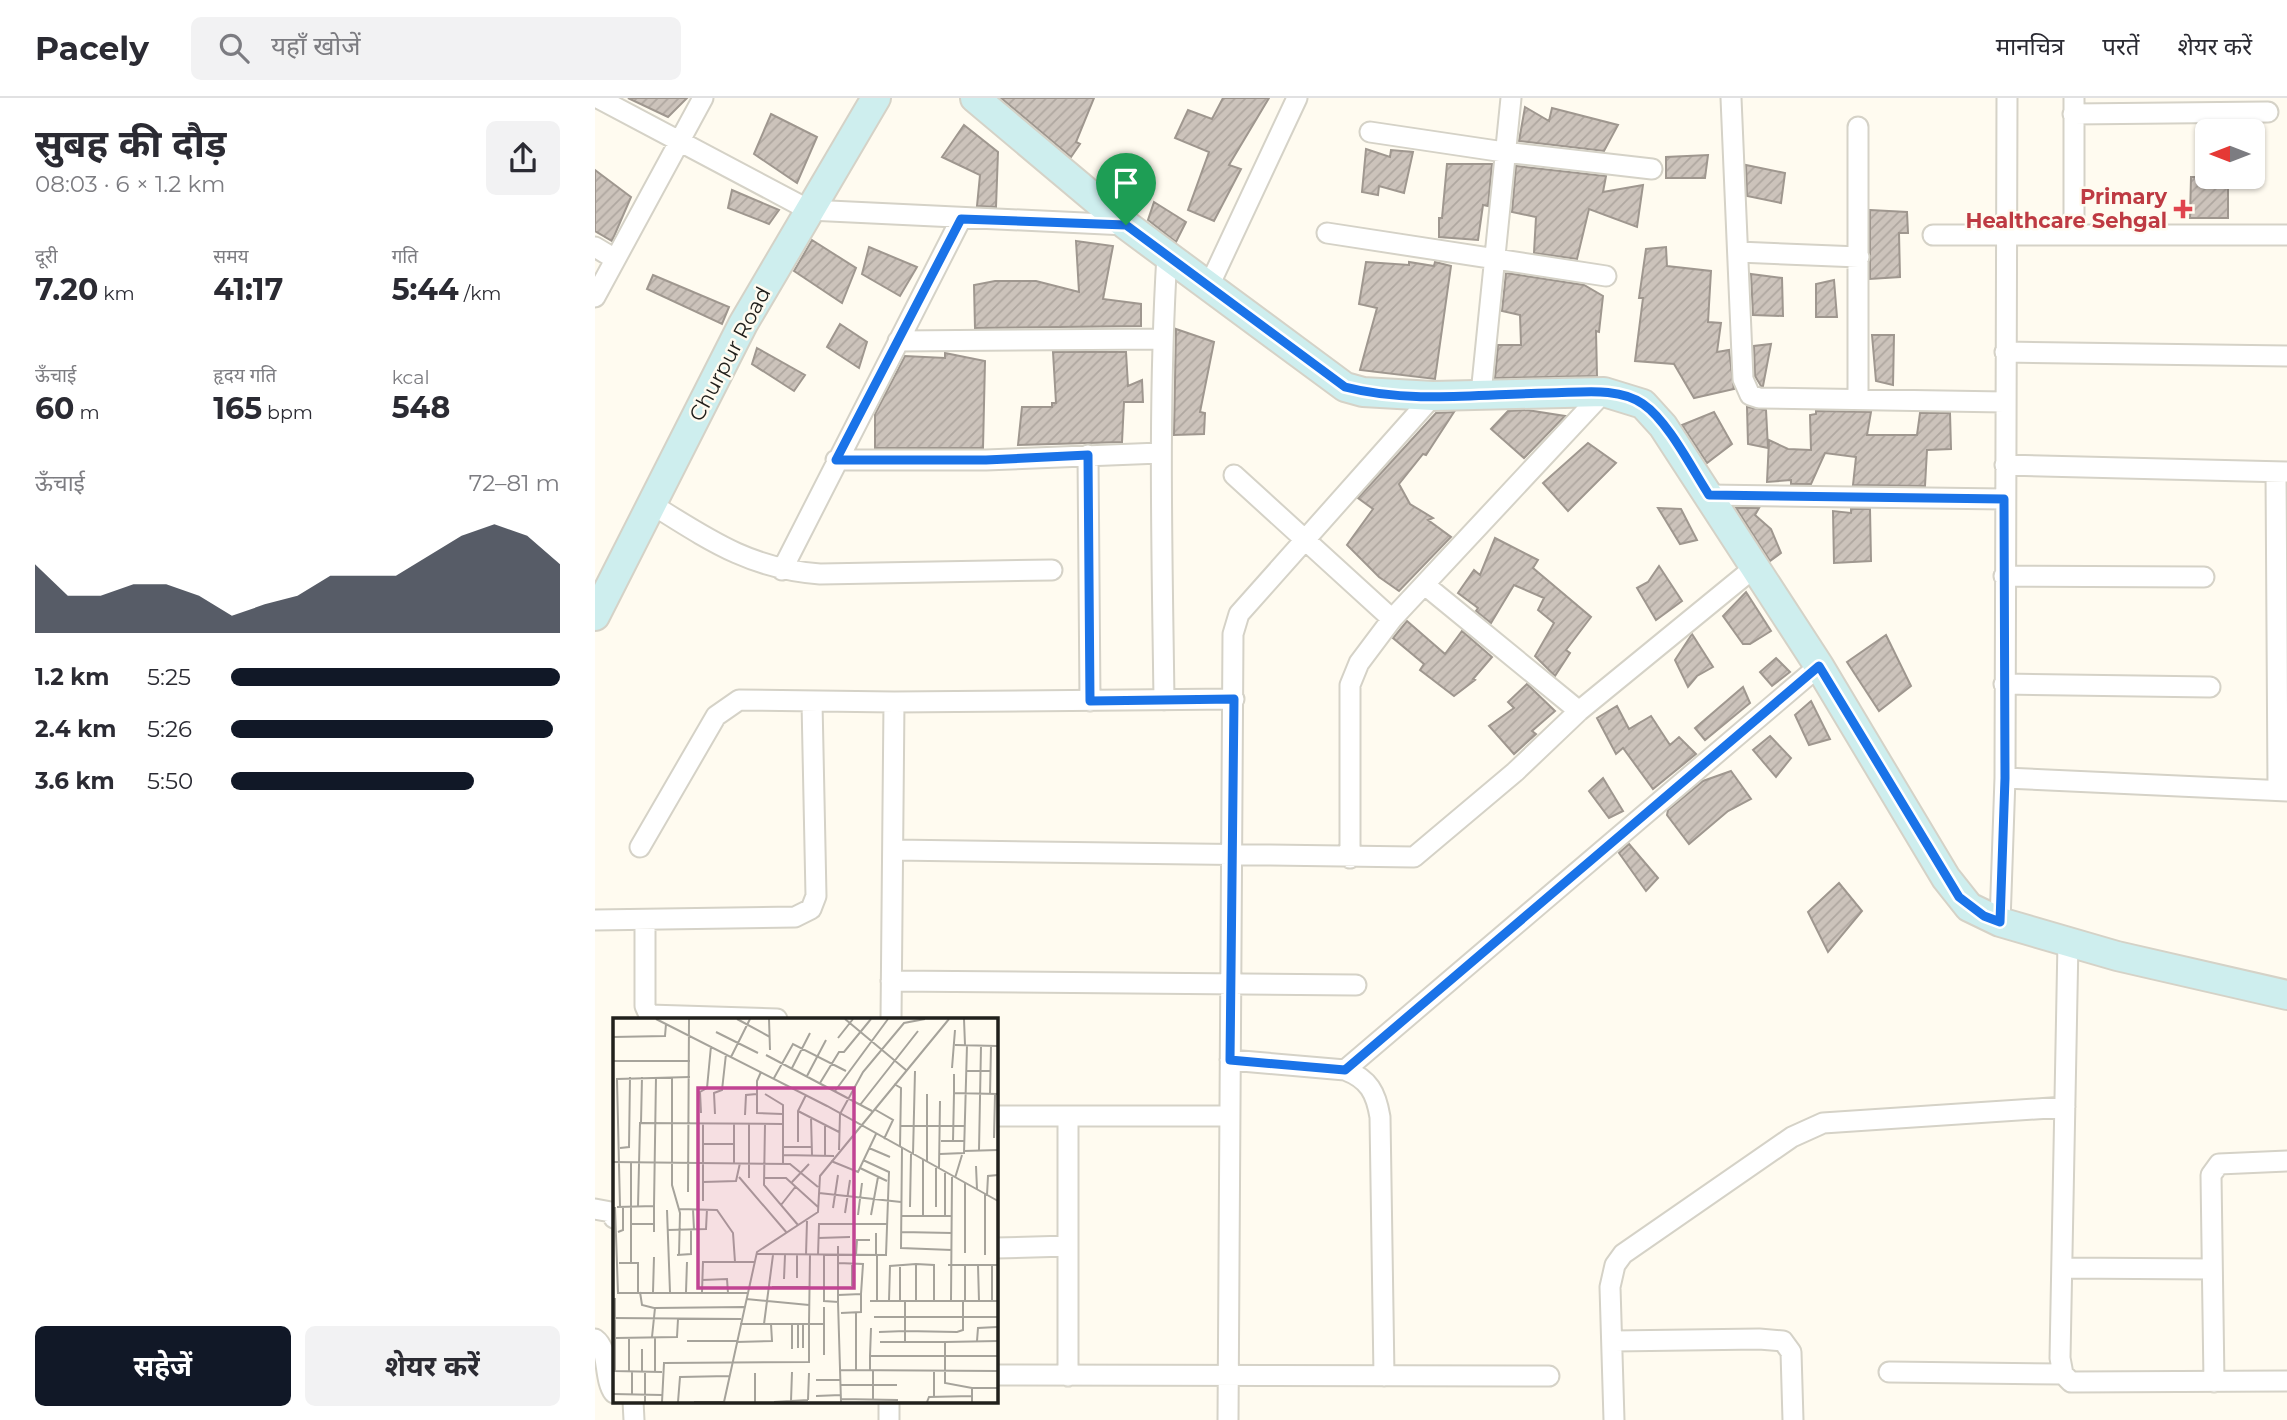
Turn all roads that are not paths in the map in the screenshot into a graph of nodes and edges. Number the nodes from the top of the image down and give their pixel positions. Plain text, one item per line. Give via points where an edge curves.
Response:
1 (598, 98) edge
2 (703, 98) edge
3 (876, 98) edge
4 (975, 98) edge
5 (1297, 98) edge
6 (1511, 98) edge
7 (1731, 98) edge
8 (2007, 98) edge
9 (2074, 106) edge
10 (2267, 112) dead end
11 (1858, 127) dead end
12 (1370, 132) dead end
13 (679, 142) junction
14 (1504, 152) junction
15 (1652, 169) dead end
16 (809, 210) junction
17 (961, 219) junction
18 (1126, 225) junction
19 (1327, 233) dead end
20 (1933, 235) dead end
21 (2005, 235) junction
22 (2074, 235) junction
23 (2287, 235) edge
24 (595, 247) edge
25 (1738, 252) junction
26 (1167, 255) junction
27 (1859, 257) junction
28 (615, 259) junction
29 (1494, 259) junction
30 (1606, 276) dead end
31 (1208, 288) junction
32 (595, 297) edge
33 (1162, 339) junction
34 (898, 341) junction
35 (2005, 352) junction
36 (2287, 356) edge
37 (1604, 392) junction
38 (1481, 394) junction
39 (1433, 396) junction
40 (1858, 400) junction
41 (2004, 402) junction
42 (1160, 453) junction
43 (1088, 455) junction
44 (836, 460) junction
45 (2005, 465) junction
46 (2281, 472) edge
47 (1234, 475) dead end
48 (1709, 495) junction
49 (2004, 499) junction
50 (653, 505) junction
51 (1306, 540) junction
52 (1755, 567) junction
53 (782, 570) junction
54 (1052, 570) dead end
55 (2004, 576) junction
56 (2204, 578) dead end
57 (1425, 585) junction
58 (595, 615) edge
59 (1392, 619) junction
60 (1819, 666) junction
61 (2004, 684) junction
62 (2210, 687) dead end
63 (1234, 699) junction
64 (1164, 700) junction
65 (1090, 701) junction
66 (812, 702) junction
67 (894, 702) junction
68 (1579, 711) junction
69 (2005, 778) junction
70 (2283, 790) edge
71 (640, 847) dead end
72 (894, 850) junction
73 (1231, 855) junction
74 (1350, 858) junction
75 (595, 920) edge
76 (645, 920) junction
77 (2000, 922) junction
78 (2068, 942) junction
79 (891, 981) junction
80 (1230, 985) junction
81 (1356, 985) dead end
82 (2287, 995) edge
83 (745, 1018) edge
84 (891, 1018) edge
85 (1230, 1060) junction
86 (1345, 1070) junction
87 (2065, 1107) junction
88 (997, 1116) edge
89 (1229, 1116) junction
90 (1068, 1117) junction
91 (2287, 1161) edge
92 (595, 1209) edge
93 (613, 1216) edge
94 (1068, 1246) junction
95 (997, 1248) edge
96 (2062, 1268) junction
97 (2212, 1269) junction
98 (595, 1339) edge
99 (1614, 1341) junction
100 (1889, 1372) dead end
101 (2063, 1374) junction
102 (997, 1375) edge
103 (1068, 1376) junction
104 (1384, 1376) junction
105 (1227, 1377) junction
106 (1549, 1377) dead end
107 (2287, 1381) edge
108 (2214, 1382) junction
109 (613, 1392) edge
110 (633, 1402) edge
111 (889, 1402) edge
112 (634, 1420) edge
113 (889, 1420) edge
114 (1228, 1420) edge
115 (1614, 1420) edge
116 (1793, 1420) edge

1 - 13 street
2 - 13 street
3 - 16 street, Churpur Road
4 - 18 street
5 - 31 street
6 - 14 street
7 - 25 street
8 - 21 street
9 - 10 street
9 - 22 street
11 - 27 street
12 - 14 street
13 - 16 street
13 - 28 street
14 - 15 street
14 - 29 street
16 - 17 street
16 - 50 street, Churpur Road via 743,324
17 - 18 street
17 - 34 street
18 - 26 street
19 - 29 street
20 - 21 street
21 - 22 street
21 - 35 street
22 - 23 street
24 - 28 street
25 - 27 street
25 - 40 street via 1745,389 1759,398
26 - 31 street
26 - 33 street
27 - 40 street
28 - 32 street
29 - 30 street
29 - 38 street
31 - 39 street via 1345,387
33 - 34 street
33 - 42 street
34 - 44 street
35 - 36 street
35 - 41 street
37 - 38 street
37 - 48 street via 1632,399 1652,412
37 - 57 street
38 - 39 street
39 - 51 street
40 - 41 street
41 - 45 street
42 - 43 street
42 - 64 street
43 - 44 street
43 - 65 street
44 - 53 street
45 - 46 street
45 - 49 street
46 - 70 street
47 - 51 street
48 - 49 street
48 - 52 street
49 - 55 street
50 - 53 street via 735,554
50 - 58 street, Churpur Road
51 - 59 street
51 - 63 street via 1237,620
52 - 60 street
52 - 68 street
53 - 54 street via 820,574
55 - 56 street
55 - 61 street
57 - 59 street
57 - 68 street
59 - 74 street via 1359,663 1350,685
60 - 77 street via 1952,887 1969,907
60 - 86 street
61 - 62 street
61 - 69 street
63 - 64 street
63 - 73 street
64 - 65 street
65 - 67 street
66 - 67 street
66 - 71 street via 739,700 724,708
66 - 76 street via 816,896 811,909 795,917
67 - 72 street
68 - 74 street via 1420,854 1405,859
69 - 70 street
69 - 77 street
72 - 73 street
72 - 79 street
73 - 74 street
73 - 80 street
75 - 76 street
76 - 83 street via 645,1006 649,1015
77 - 78 street
78 - 82 street
78 - 87 street
79 - 80 street
79 - 84 street
80 - 81 street
80 - 85 street
85 - 86 street
85 - 89 street
86 - 104 street via 1368,1084 1380,1117
87 - 96 street
87 - 99 street via 1823,1123 1801,1132 1623,1254 1611,1276
88 - 90 street
89 - 90 street
89 - 105 street
90 - 94 street
91 - 97 street via 2231,1162 2214,1169 2210,1184
92 - 93 street
94 - 95 street
94 - 103 street
96 - 97 street
96 - 101 street
97 - 108 street
98 - 109 street
99 - 115 street
99 - 116 street via 1783,1341 1791,1352
100 - 101 street
101 - 108 street via 2071,1382
102 - 103 street
103 - 105 street
104 - 105 street
104 - 106 street
105 - 114 street
107 - 108 street
110 - 112 street
111 - 113 street

